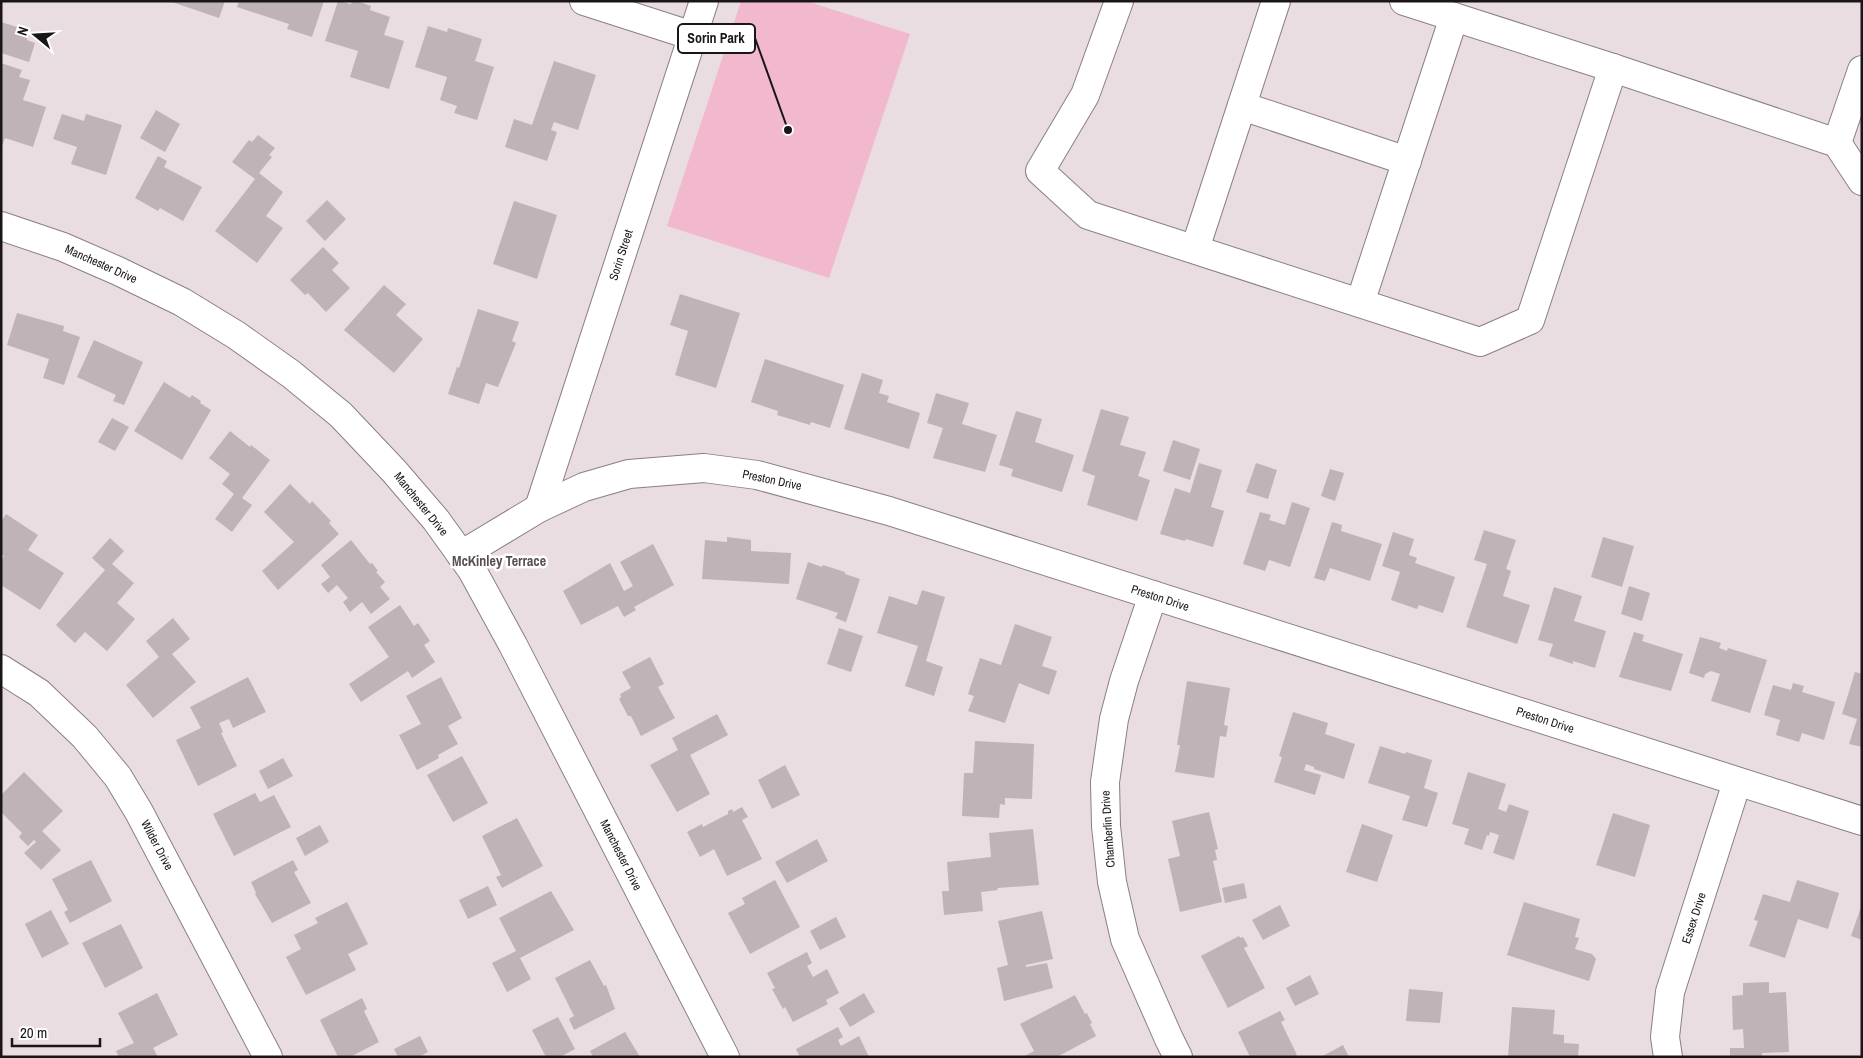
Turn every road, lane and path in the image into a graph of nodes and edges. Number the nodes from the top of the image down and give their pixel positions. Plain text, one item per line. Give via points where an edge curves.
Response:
1 (584, 1) edge
2 (704, 1) edge
3 (1120, 1) edge
4 (1276, 1) edge
5 (1404, 1) edge
6 (1454, 17) junction
7 (692, 36) junction
8 (1614, 68) junction
9 (1862, 70) edge
10 (1242, 106) junction
11 (1837, 143) junction
12 (1407, 160) junction
13 (1862, 181) edge
14 (1, 226) edge
15 (1195, 249) junction
16 (1360, 302) junction
17 (539, 508) junction
18 (462, 555) junction
19 (1153, 595) junction
20 (1, 669) edge
21 (1737, 782) junction
22 (1862, 822) edge
23 (268, 1057) edge
24 (725, 1057) edge
25 (1178, 1057) edge
26 (1668, 1057) edge

1 - 7 street
2 - 7 street, Sorin Street
3 - 15 street via 1085,95 1040,171 1088,215
4 - 10 street
5 - 6 street
6 - 8 street
6 - 12 street
7 - 17 street, Sorin Street
8 - 11 street
8 - 16 street via 1530,320 1480,342
9 - 11 street
10 - 12 street
10 - 15 street
11 - 13 street
12 - 16 street
14 - 18 street, Manchester Drive via 63,247 182,302 291,374 340,415 394,471
15 - 16 street
17 - 18 street, Preston Drive
17 - 19 street, Preston Drive via 584,487 629,474 704,468 757,475 889,511
18 - 24 street, Manchester Drive via 513,645
19 - 21 street, Preston Drive
19 - 25 street, Chamberlin Drive via 1114,719 1105,782 1106,826 1112,882 1125,939
20 - 23 street, Wilder Drive via 39,693 85,737 118,777 140,812
21 - 22 street, Preston Drive
21 - 26 street, Essex Drive via 1670,992 1665,1037

